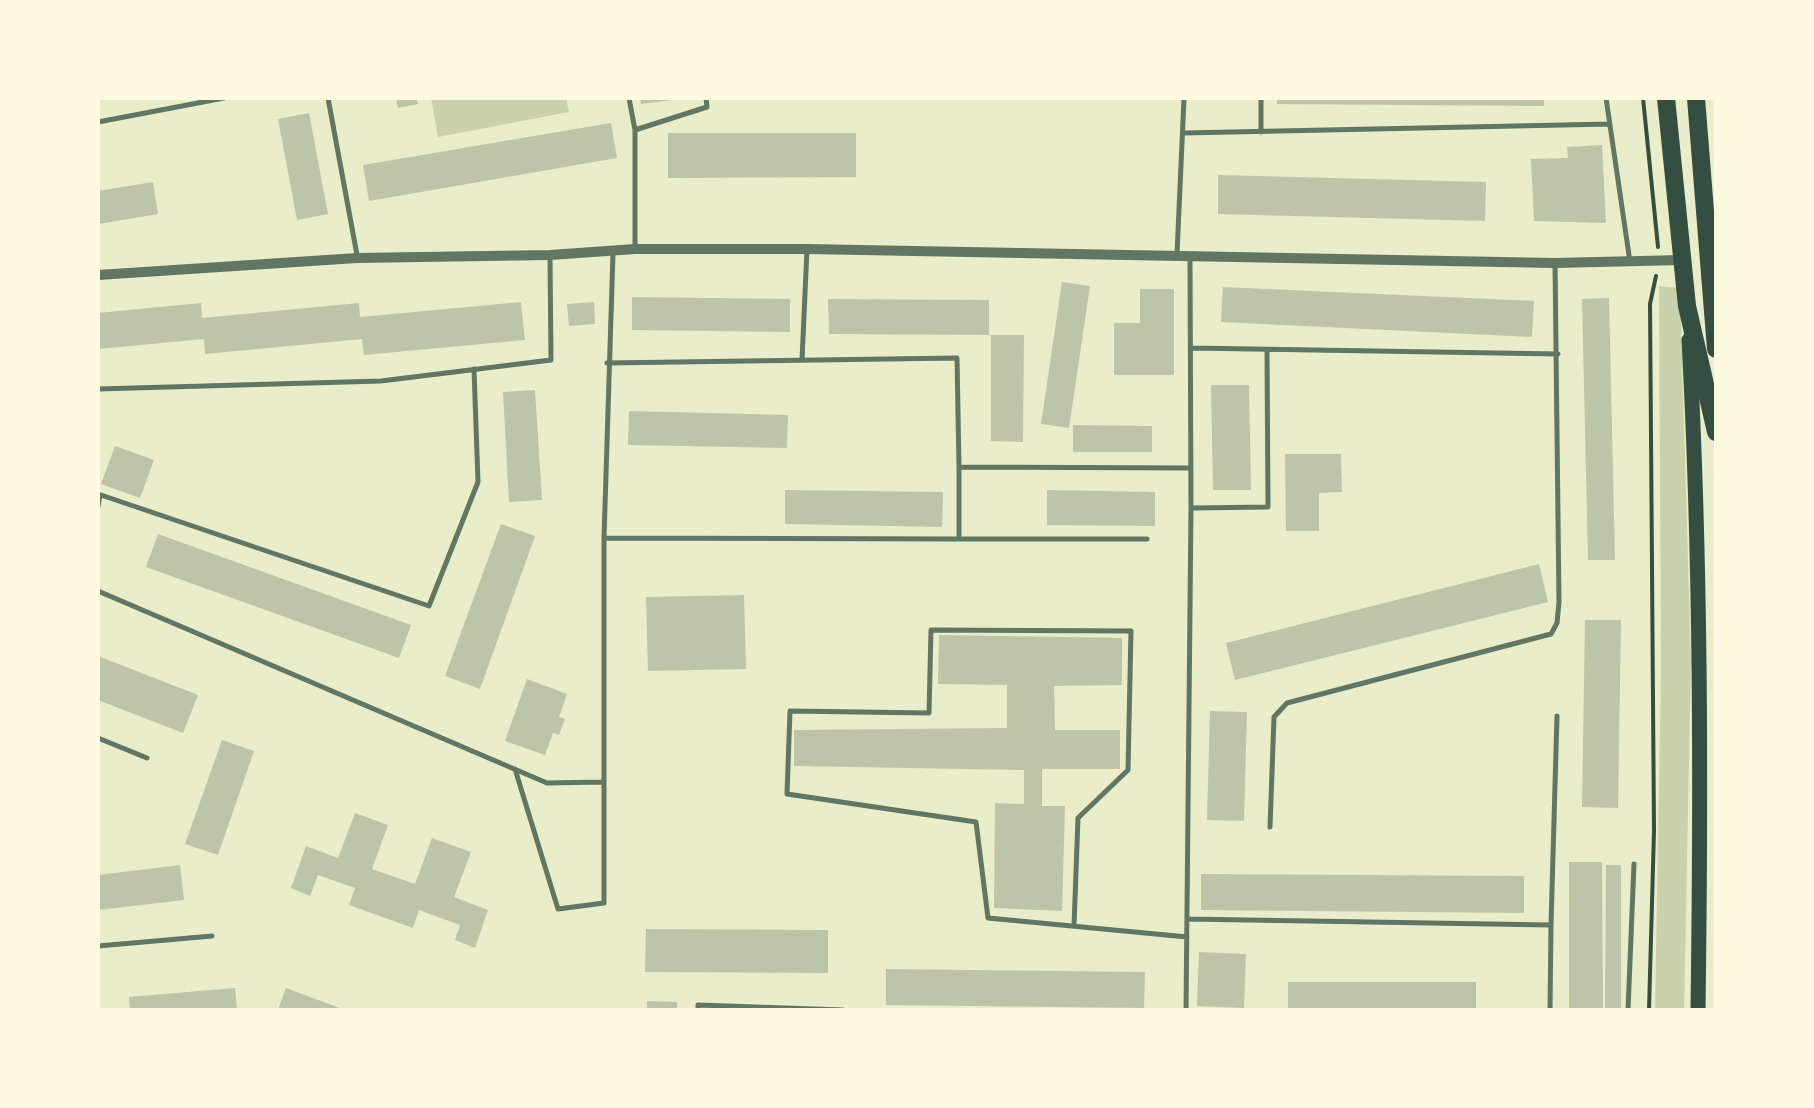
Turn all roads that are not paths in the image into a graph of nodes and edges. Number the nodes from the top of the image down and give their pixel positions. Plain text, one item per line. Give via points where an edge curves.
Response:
1 (224, 98) edge
2 (328, 98) edge
3 (629, 98) edge
4 (706, 98) edge
5 (1184, 98) edge
6 (1261, 98) edge
7 (1606, 98) edge
8 (1666, 98) edge
9 (1696, 98) edge
10 (98, 122) edge
11 (1610, 124) junction
12 (635, 130) junction
13 (1260, 132) junction
14 (1184, 133) junction
15 (807, 248) junction
16 (635, 249) junction
17 (613, 250) junction
18 (550, 255) junction
19 (357, 258) junction
20 (1176, 258) junction
21 (1190, 258) junction
22 (1682, 260) junction
23 (1630, 262) junction
24 (1556, 263) junction
25 (98, 275) edge
26 (1687, 306) junction
27 (1191, 348) junction
28 (1716, 349) edge
29 (1267, 350) junction
30 (1558, 354) junction
31 (802, 360) junction
32 (607, 363) junction
33 (474, 369) junction
34 (98, 389) edge
35 (1716, 432) edge
36 (959, 467) junction
37 (1191, 468) junction
38 (99, 494) edge
39 (98, 506) edge
40 (1191, 508) junction
41 (604, 538) junction
42 (1148, 539) dead end
43 (959, 540) junction
44 (98, 591) edge
45 (1558, 716) dead end
46 (98, 738) edge
47 (147, 758) dead end
48 (515, 769) junction
49 (603, 782) junction
50 (1270, 827) dead end
51 (1634, 864) dead end
52 (1187, 919) junction
53 (1074, 926) junction
54 (1551, 926) junction
55 (212, 936) dead end
56 (1187, 937) junction
57 (98, 946) edge
58 (698, 1010) edge
59 (843, 1010) edge
60 (1186, 1010) edge
61 (1550, 1010) edge
62 (1628, 1010) edge
63 (1698, 1010) edge

1 - 10 lane
2 - 19 lane
3 - 12 lane
4 - 12 lane via 707,107
5 - 14 lane
6 - 13 lane
7 - 11 lane
8 - 22 main road
9 - 28 main road
11 - 13 lane
11 - 23 lane
12 - 16 lane
13 - 14 lane
14 - 20 lane
15 - 16 street
15 - 20 street
15 - 31 lane
16 - 17 street
17 - 18 street
17 - 32 lane
18 - 19 street
18 - 33 lane via 551,360
19 - 25 street
20 - 21 street
21 - 24 street
21 - 27 lane
22 - 23 street
22 - 26 main road
23 - 24 street
24 - 30 lane
26 - 35 main road
26 - 63 main road via 1702,732
27 - 29 lane
27 - 37 lane
29 - 30 lane
29 - 40 lane via 1268,507
30 - 50 lane via 1559,602 1551,634 1287,703 1274,717
31 - 32 lane
31 - 36 lane via 957,358
32 - 41 lane
33 - 34 lane via 380,381
33 - 38 lane via 478,482 429,606
36 - 37 lane
36 - 43 lane
37 - 40 lane
38 - 39 lane
40 - 52 lane
41 - 43 lane
41 - 49 lane
42 - 43 lane
44 - 48 lane
45 - 54 lane
46 - 47 lane
48 - 49 lane via 548,783
48 - 49 lane via 558,909 604,904
51 - 62 lane
52 - 54 lane
52 - 56 lane
53 - 53 lane via 988,918 976,822 787,794 790,711 930,713 932,630 1131,631 1128,770 1078,818
53 - 56 lane
54 - 61 lane
55 - 57 lane
56 - 60 lane
58 - 59 lane

